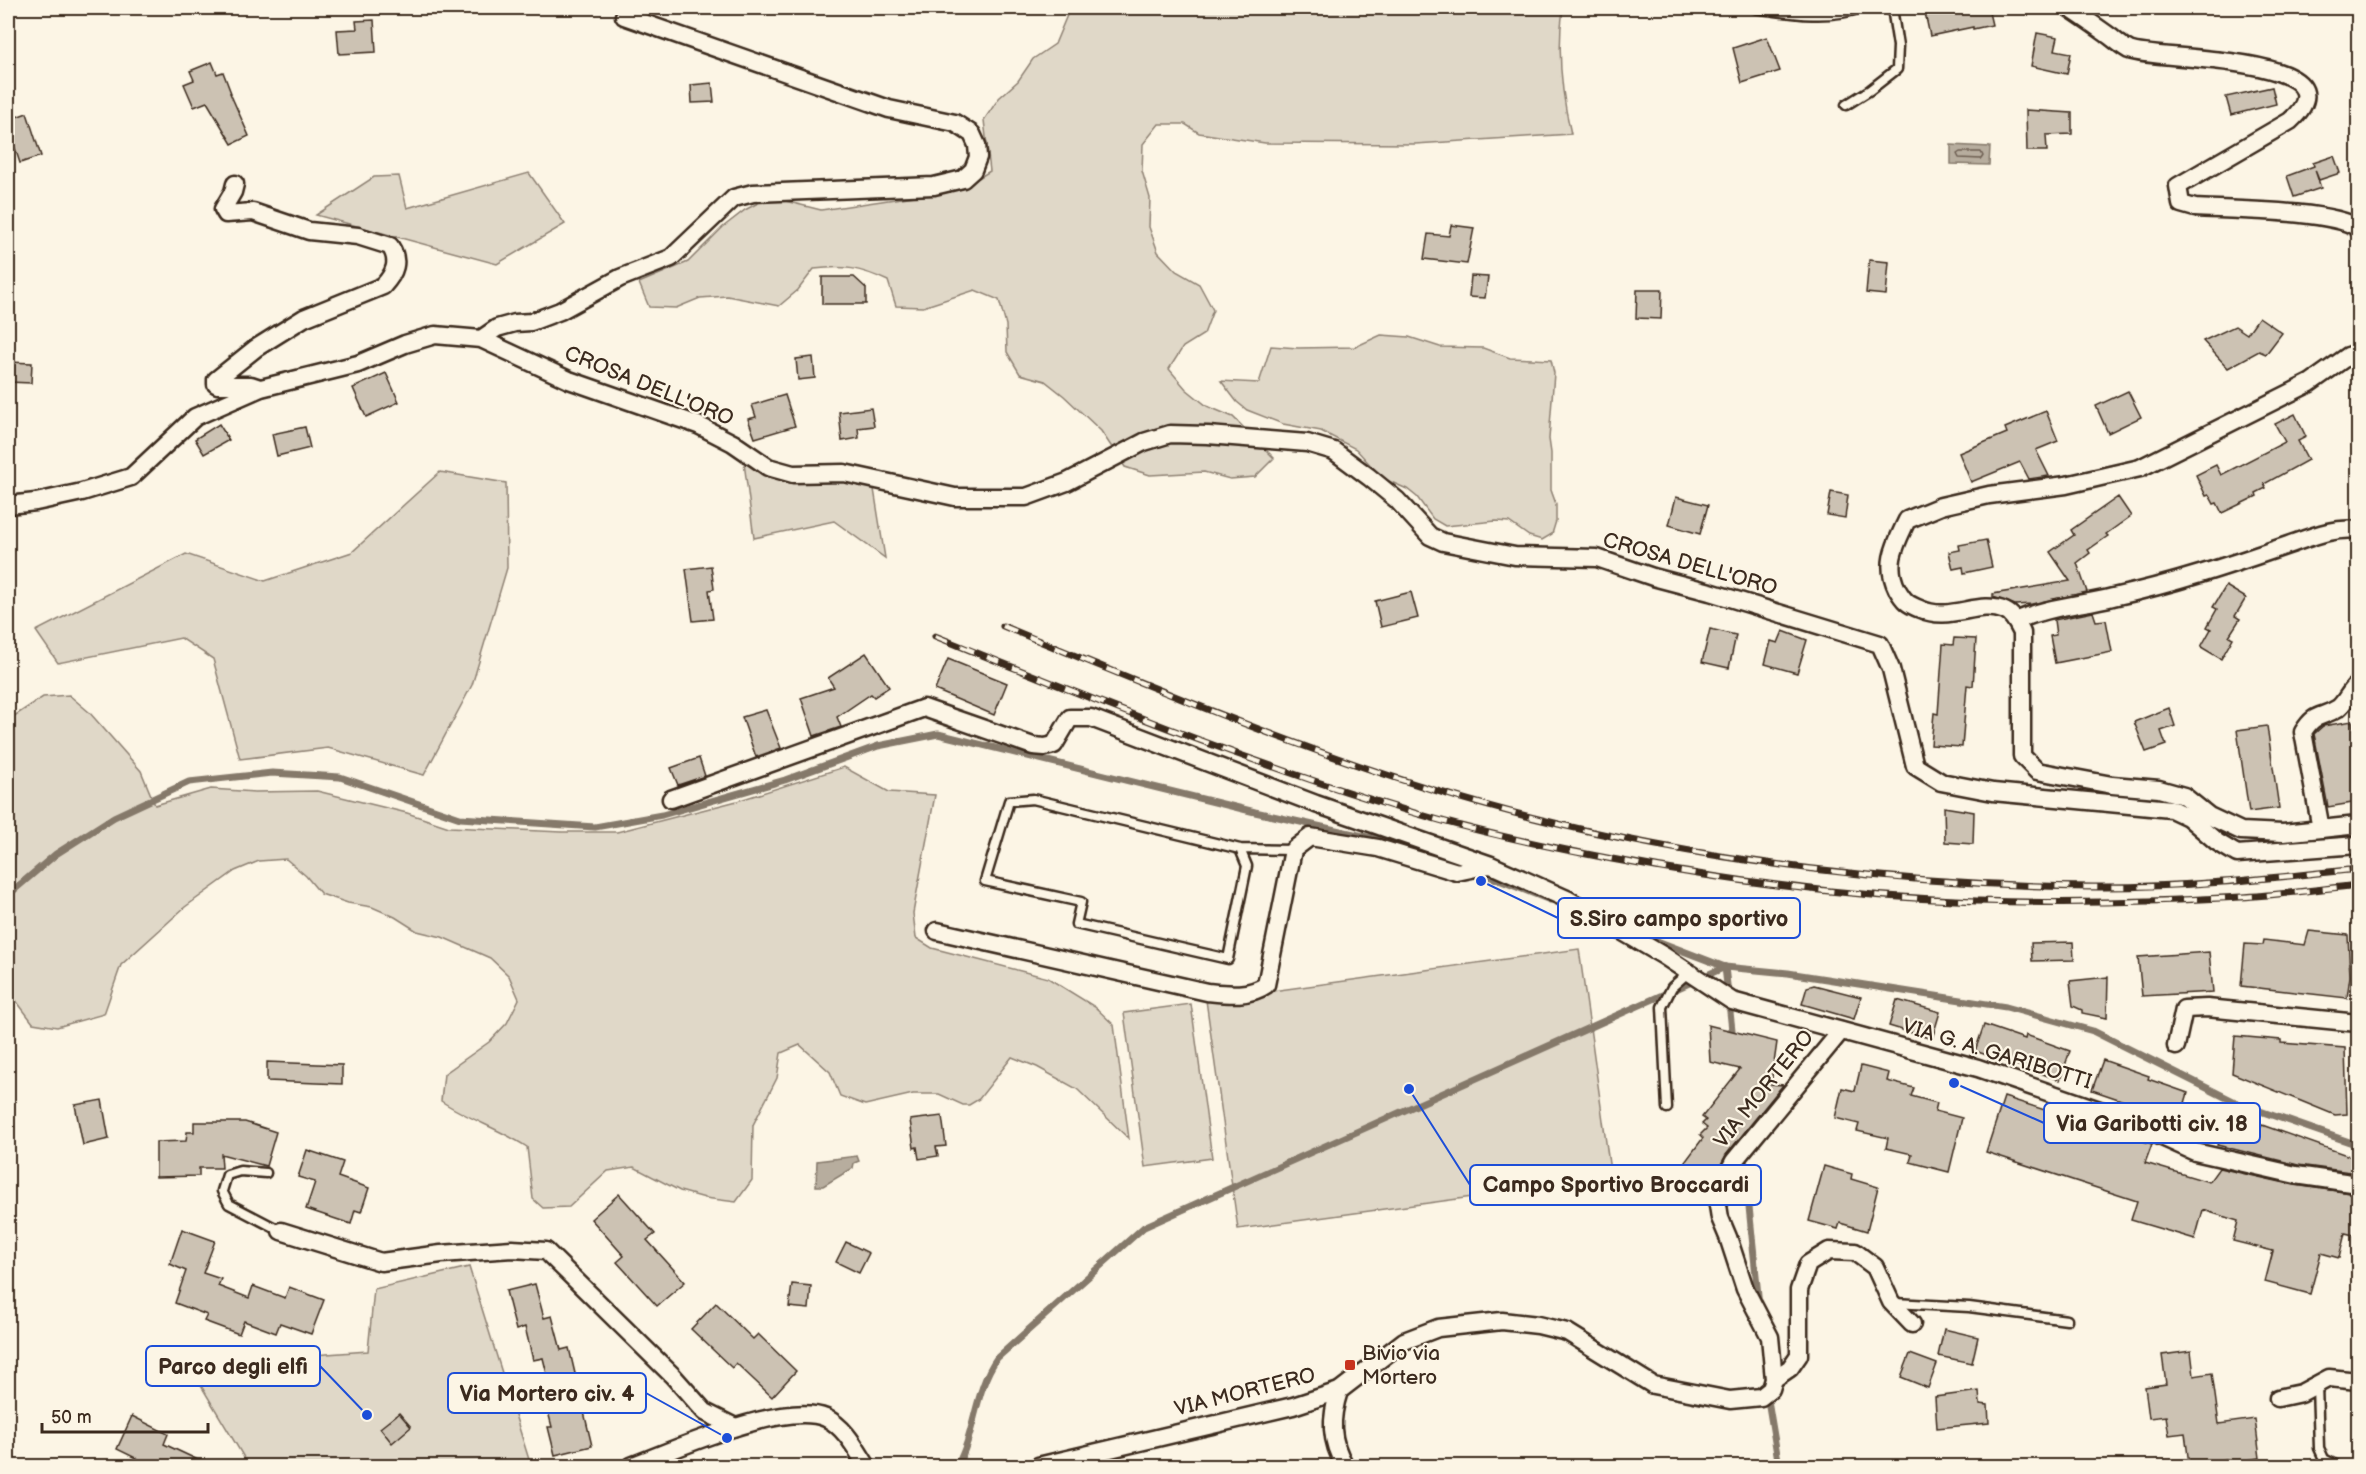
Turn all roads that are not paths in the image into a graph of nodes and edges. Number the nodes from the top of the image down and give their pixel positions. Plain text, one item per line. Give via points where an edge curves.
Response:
1 (1755, 8) edge
2 (1861, 8) edge
3 (1892, 8) edge
4 (2069, 8) edge
5 (624, 16) dead end
6 (1846, 105) dead end
7 (235, 184) dead end
8 (2358, 228) edge
9 (481, 339) junction
10 (2358, 353) edge
11 (261, 388) junction
12 (8, 505) edge
13 (2358, 530) edge
14 (2016, 621) junction
15 (2358, 687) edge
16 (671, 800) dead end
17 (2358, 825) edge
18 (2321, 829) junction
19 (2358, 845) edge
20 (1240, 849) junction
21 (1293, 850) junction
22 (1491, 865) junction
23 (937, 931) dead end
24 (1689, 972) junction
25 (2358, 1023) edge
26 (1840, 1031) junction
27 (2176, 1046) dead end
28 (1667, 1108) dead end
29 (266, 1173) dead end
30 (2358, 1184) edge
31 (281, 1231) joint
32 (1891, 1302) junction
33 (2067, 1320) dead end
34 (1912, 1324) dead end
35 (1774, 1379) junction
36 (2358, 1381) edge
37 (2317, 1384) junction
38 (1339, 1391) junction
39 (2278, 1398) dead end
40 (735, 1427) junction
41 (632, 1467) edge
42 (867, 1467) edge
43 (1038, 1467) edge
44 (1345, 1467) edge
45 (2337, 1467) edge

1 - 2 lane via 1828,15
3 - 6 lane via 1897,69
4 - 8 street via 2130,51 2216,60 2285,74 2300,81 2307,92 2303,106 2290,121 2178,186 2181,204 2338,219
5 - 9 street via 889,109 955,123 972,134 977,145 973,170 963,179 934,186 753,193 734,198 671,258 620,278 560,311 531,322 497,328
7 - 11 street via 223,209 226,214 253,212 309,231 358,236 390,246 396,255 392,277 383,286 304,318 255,348 216,380 219,385
9 - 11 street, CROSA DELL'ORO via 435,335 358,364
9 - 19 street, CROSA DELL'ORO via 569,380 698,425 768,466 793,474 844,473 955,498 1026,498 1067,482 1144,442 1170,434 1307,442 1334,451 1397,500 1430,536 1443,542 1515,556 1597,558 1880,644 1891,669 1915,766 1941,783 1993,792 2171,809 2237,854
10 - 14 street via 2310,383 2140,468 2066,485 1989,495 1941,506 1907,520 1892,552 1892,579 1905,603 1931,614 1956,614 1981,607 2005,611
11 - 12 street, CROSA DELL'ORO via 195,417 131,477 82,492
13 - 14 street via 2346,528 2318,534 2205,574 2032,613
14 - 18 street via 2022,633 2022,756 2037,771 2184,796 2209,816 2241,831 2283,833
15 - 18 street via 2348,693 2340,707 2311,719 2303,732
16 - 22 street, VIA G. A. GARIBOTTI via 924,708 1045,747 1054,744 1070,718 1091,718 1316,804
17 - 18 street
20 - 20 lane via 1034,799 1009,801 984,881 1081,902 1076,924 1228,959 1247,866
20 - 21 lane
21 - 22 street via 1310,837 1378,848 1457,872
21 - 23 street via 1266,985 1258,991 1207,992
22 - 24 street, VIA G. A. GARIBOTTI via 1568,899
24 - 26 street, VIA G. A. GARIBOTTI via 1732,1001
24 - 28 lane via 1672,987 1662,1007
25 - 27 street via 2184,1009
26 - 30 street, VIA G. A. GARIBOTTI via 1978,1068 2111,1114 2195,1152 2296,1175
26 - 35 street, VIA MORTERO via 1734,1161 1717,1199 1745,1289 1770,1337
29 - 31 lane via 240,1171 227,1175 222,1191 229,1204
31 - 40 street via 381,1263 441,1254 546,1251 705,1412
32 - 33 lane
32 - 34 street
32 - 35 street via 1875,1267 1855,1252 1829,1251 1808,1264 1799,1290 1799,1355 1790,1368
35 - 38 street, VIA MORTERO via 1771,1389 1761,1397 1730,1400 1653,1385 1567,1332 1502,1322 1438,1328 1404,1341
36 - 37 street via 2329,1378
37 - 39 street via 2301,1393
37 - 45 lane via 2319,1448 2324,1459
38 - 43 street, VIA MORTERO via 1293,1406
38 - 44 street via 1332,1414 1332,1432
40 - 41 street
40 - 42 street via 787,1416 824,1417 837,1425

